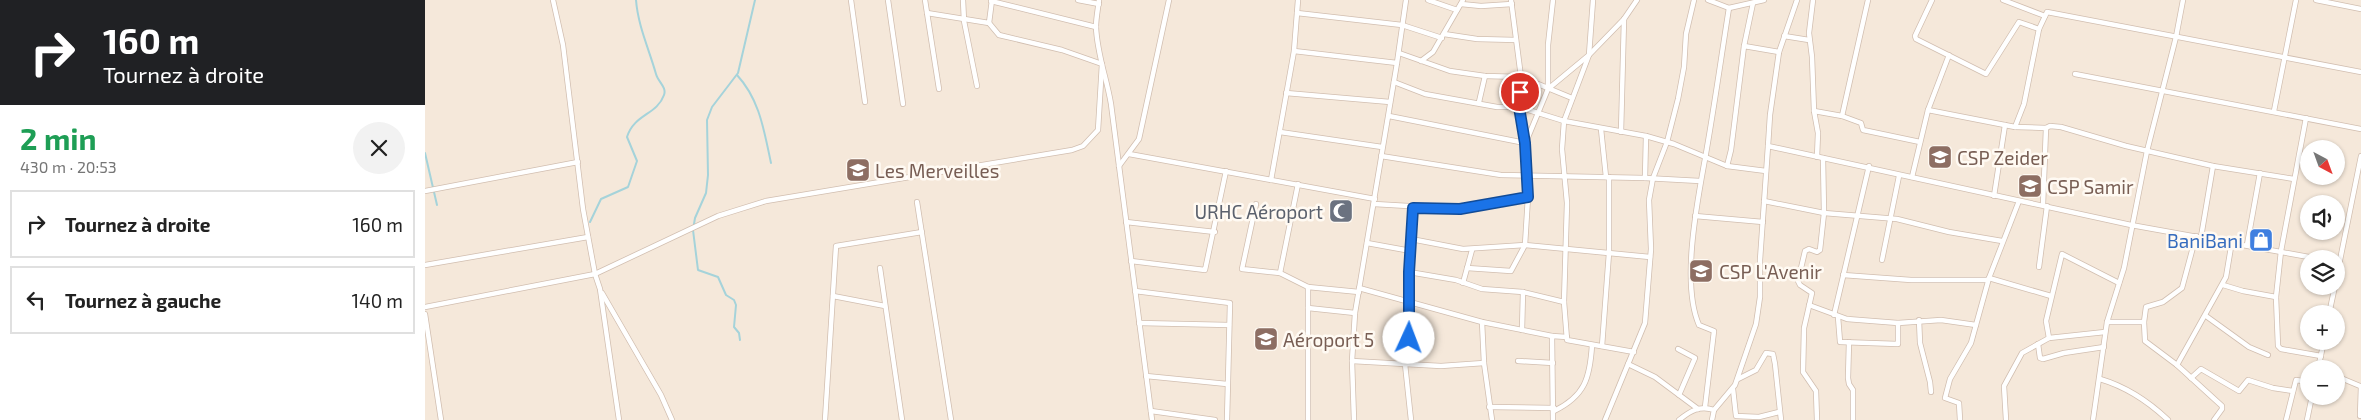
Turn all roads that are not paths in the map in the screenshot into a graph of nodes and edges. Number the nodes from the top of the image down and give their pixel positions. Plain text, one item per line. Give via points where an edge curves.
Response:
1 (553, 0) edge
2 (851, 0) edge
3 (888, 0) edge
4 (925, 0) edge
5 (963, 0) edge
6 (991, 0) edge
7 (1078, 0) edge
8 (1169, 0) edge
9 (1298, 0) edge
10 (1406, 0) edge
11 (1428, 0) edge
12 (1553, 0) edge
13 (1593, 0) edge
14 (1637, 0) edge
15 (1694, 0) edge
16 (1708, 0) edge
17 (1765, 0) edge
18 (1797, 0) edge
19 (1813, 0) edge
20 (1864, 0) edge
21 (1868, 0) edge
22 (1932, 0) edge
23 (2003, 0) edge
24 (2183, 0) edge
25 (2296, 0) edge
26 (2316, 0) edge
27 (2331, 1) edge
28 (1099, 2) edge
29 (1462, 2) edge
30 (1512, 2) edge
31 (1753, 3) junction
32 (1729, 8) junction
33 (2361, 8) edge
34 (1457, 10) junction
35 (927, 13) junction
36 (1297, 13) junction
37 (2045, 16) junction
38 (1624, 19) junction
39 (964, 21) junction
40 (989, 24) junction
41 (1402, 25) junction
42 (1096, 27) junction
43 (2039, 30) junction
44 (1443, 36) junction
45 (1785, 36) junction
46 (2176, 36) junction
47 (1516, 40) junction
48 (1809, 40) junction
49 (1744, 46) junction
50 (1293, 51) junction
51 (1779, 52) junction
52 (1399, 53) junction
53 (1589, 55) junction
54 (1949, 55) junction
55 (2284, 57) junction
56 (1421, 61) junction
57 (1397, 63) junction
58 (1101, 64) junction
59 (2361, 72) edge
60 (2075, 74) dead end
61 (1485, 76) junction
62 (1521, 77) junction
63 (1394, 82) junction
64 (977, 86) dead end
65 (939, 89) dead end
66 (1548, 89) junction
67 (2161, 90) junction
68 (1286, 93) junction
69 (1572, 98) junction
70 (865, 102) dead end
71 (1390, 102) junction
72 (1479, 102) junction
73 (903, 104) dead end
74 (1519, 107) junction
75 (1928, 110) junction
76 (1814, 111) junction
77 (2274, 111) junction
78 (1538, 113) junction
79 (1389, 116) junction
80 (1842, 116) junction
81 (2306, 118) junction
82 (1564, 121) junction
83 (2005, 125) junction
84 (2015, 127) junction
85 (2046, 128) junction
86 (1601, 129) junction
87 (2361, 129) edge
88 (1280, 132) junction
89 (1621, 132) junction
90 (1646, 136) junction
91 (1667, 142) junction
92 (1920, 142) junction
93 (1525, 143) junction
94 (1768, 146) junction
95 (1382, 147) junction
96 (2147, 151) junction
97 (1129, 154) junction
98 (1381, 156) junction
99 (2361, 156) edge
100 (1820, 157) junction
101 (1705, 158) junction
102 (578, 162) junction
103 (1119, 166) junction
104 (1727, 166) junction
105 (1869, 166) junction
106 (2213, 166) junction
107 (1226, 171) junction
108 (1766, 171) junction
109 (2260, 173) junction
110 (1527, 175) junction
111 (1564, 176) junction
112 (1899, 176) junction
113 (1607, 177) junction
114 (1912, 177) junction
115 (1645, 178) junction
116 (1653, 178) junction
117 (2294, 179) junction
118 (1271, 180) junction
119 (1700, 181) junction
120 (1298, 184) junction
121 (2355, 189) junction
122 (425, 191) edge
123 (2361, 191) edge
124 (1994, 196) junction
125 (1528, 197) junction
126 (1375, 198) junction
127 (2019, 201) junction
128 (917, 202) dead end
129 (1764, 202) junction
130 (1256, 204) dead end
131 (1374, 204) junction
132 (2045, 206) junction
133 (1413, 208) junction
134 (1824, 213) junction
135 (1695, 216) junction
136 (1857, 218) junction
137 (1889, 219) junction
138 (1126, 222) junction
139 (1763, 222) junction
140 (2131, 225) junction
141 (922, 232) junction
142 (1215, 232) junction
143 (588, 237) junction
144 (2198, 237) junction
145 (1411, 239) junction
146 (2002, 241) junction
147 (2232, 241) junction
148 (1367, 243) junction
149 (2247, 245) junction
150 (1525, 246) junction
151 (1566, 249) junction
152 (1472, 250) junction
153 (2341, 250) edge
154 (1411, 251) junction
155 (2281, 251) junction
156 (1609, 252) junction
157 (2300, 255) edge
158 (1650, 257) junction
159 (1882, 260) dead end
160 (1131, 261) junction
161 (425, 265) edge
162 (2039, 267) dead end
163 (880, 268) dead end
164 (1467, 268) junction
165 (1409, 272) junction
166 (1279, 273) junction
167 (595, 274) junction
168 (1843, 275) junction
169 (1989, 279) junction
170 (1463, 283) junction
171 (2119, 283) junction
172 (2223, 285) junction
173 (1308, 287) junction
174 (600, 289) junction
175 (1359, 290) junction
176 (1135, 291) junction
177 (1523, 292) junction
178 (833, 296) junction
179 (2051, 296) junction
180 (2276, 297) junction
181 (1410, 300) junction
182 (1564, 302) junction
183 (1809, 305) junction
184 (885, 306) junction
185 (425, 307) edge
186 (1308, 308) junction
187 (1355, 313) junction
188 (425, 314) edge
189 (1836, 316) junction
190 (2206, 316) junction
191 (1919, 320) junction
192 (1482, 322) junction
193 (2107, 322) junction
194 (2144, 322) junction
195 (1139, 323) junction
196 (1898, 323) junction
197 (1229, 325) junction
198 (1977, 325) junction
199 (1522, 330) junction
200 (2105, 332) junction
201 (1552, 336) junction
202 (1567, 337) junction
203 (1409, 338) dead end
204 (2049, 338) junction
205 (1849, 342) junction
206 (2038, 344) junction
207 (427, 345) edge
208 (1592, 345) junction
209 (1602, 346) junction
210 (2104, 347) junction
211 (1678, 349) dead end
212 (2322, 350) edge
213 (1634, 352) junction
214 (2269, 355) dead end
215 (2321, 356) junction
216 (2320, 360) edge
217 (1352, 361) junction
218 (1518, 361) dead end
219 (1484, 363) junction
220 (1553, 363) junction
221 (1405, 364) junction
222 (1628, 364) junction
223 (2177, 365) junction
224 (1146, 376) junction
225 (2191, 378) junction
226 (1738, 379) junction
227 (2100, 379) junction
228 (2345, 380) edge
229 (2300, 381) edge
230 (1227, 384) junction
231 (2361, 386) edge
232 (1733, 389) junction
233 (2293, 391) junction
234 (1931, 392) dead end
235 (1679, 395) junction
236 (2310, 405) edge
237 (1705, 407) junction
238 (1489, 408) junction
239 (1698, 409) junction
240 (1554, 410) junction
241 (1714, 410) junction
242 (1151, 411) junction
243 (1779, 412) junction
244 (2360, 416) edge
245 (1736, 418) edge
246 (1765, 418) edge
247 (441, 420) edge
248 (619, 420) edge
249 (672, 420) edge
250 (825, 420) edge
251 (902, 420) edge
252 (951, 420) edge
253 (1152, 420) edge
254 (1215, 420) edge
255 (1227, 420) edge
256 (1307, 420) edge
257 (1354, 420) edge
258 (1411, 420) edge
259 (1492, 420) edge
260 (1553, 420) edge
261 (1605, 420) edge
262 (1679, 420) edge
263 (1712, 420) edge
264 (1781, 420) edge
265 (1817, 420) edge
266 (1853, 420) edge
267 (1960, 420) edge
268 (2006, 420) edge
269 (2093, 420) edge
270 (2168, 420) edge
271 (2214, 420) edge
272 (2286, 420) edge
273 (2307, 420) edge

1 - 102 street via 563,45
2 - 70 street
3 - 73 street
4 - 35 street
5 - 39 street
6 - 40 street
6 - 42 street
7 - 28 street
8 - 97 street via 1139,140
9 - 36 street
10 - 41 street
11 - 34 street
12 - 66 street
13 - 53 street
14 - 38 street
15 - 91 street via 1678,99
16 - 32 street
17 - 31 street
18 - 45 street
19 - 48 street
20 - 21 street
21 - 80 street
22 - 54 street via 1915,37
23 - 37 street
24 - 46 street
25 - 55 street
26 - 27 street
27 - 33 street
28 - 42 street
29 - 30 street via 1481,6
29 - 34 street
30 - 47 street
31 - 32 street
31 - 49 street
32 - 101 street
34 - 44 street
35 - 39 street
35 - 65 street
36 - 41 street
36 - 50 street
37 - 43 street
37 - 46 street via 2050,12
38 - 53 street
38 - 89 street
39 - 40 street
39 - 64 street
40 - 58 street via 999,34
41 - 44 street
41 - 52 street
42 - 58 street
43 - 54 street via 2019,22 1987,74
43 - 84 street via 2024,104
44 - 47 street
44 - 56 street via 1433,52
45 - 48 street
45 - 51 street
46 - 55 street
46 - 67 street
47 - 62 street
48 - 76 street
49 - 51 street
49 - 104 street
50 - 57 street
50 - 68 street
51 - 94 street
52 - 56 street
52 - 57 street
53 - 66 street
53 - 69 street
54 - 75 street
55 - 59 street
55 - 77 street
56 - 61 street via 1450,71
57 - 63 street
58 - 103 street via 1110,96
58 - 167 street via 1098,130 1083,146 766,201 718,216
60 - 67 street
61 - 62 street
61 - 72 street
62 - 66 street
62 - 74 street
63 - 71 street
63 - 72 street via 1425,94
66 - 69 street
66 - 78 street
67 - 77 street
67 - 96 street
68 - 71 street
68 - 88 street
69 - 82 street
71 - 79 street
72 - 74 street via 1497,107
74 - 78 street
74 - 93 street
75 - 83 street
75 - 92 street
76 - 80 street
76 - 100 street
77 - 81 street
78 - 82 street
78 - 93 street
79 - 93 street
79 - 95 street
80 - 92 street via 1861,123 1863,130
81 - 87 street
81 - 117 street
82 - 86 street
82 - 111 street
83 - 84 street
83 - 124 street
84 - 85 street
85 - 96 street via 2061,127
85 - 132 street
86 - 89 street
86 - 113 street
88 - 95 street
88 - 118 street
89 - 90 street
90 - 91 street
90 - 115 street
91 - 101 street
91 - 116 street
92 - 114 street
93 - 110 street
94 - 100 street
94 - 108 street
95 - 98 street
96 - 106 street
96 - 140 street
97 - 103 street
97 - 107 street
98 - 110 street via 1501,175
98 - 126 street
99 - 121 street
100 - 105 street
100 - 134 street
101 - 104 street
101 - 119 street
102 - 122 street
102 - 143 street
103 - 138 street
104 - 108 street
105 - 112 street
105 - 136 street
106 - 109 street
106 - 144 street
107 - 118 street
107 - 142 street
108 - 129 street
109 - 117 street
109 - 149 street
110 - 111 street
110 - 125 street
111 - 113 street
111 - 151 street
112 - 114 street
112 - 137 street
113 - 115 street
113 - 156 street
114 - 124 street
115 - 116 street
116 - 119 street
116 - 158 street via 1649,200
117 - 155 street
118 - 120 street
119 - 135 street
120 - 126 street
120 - 166 street
121 - 123 street
121 - 153 street
124 - 127 street
125 - 133 street via 1460,209
125 - 150 street
126 - 131 street
127 - 132 street
127 - 146 street
128 - 141 street
129 - 134 street
129 - 139 street
130 - 166 street via 1243,270
131 - 133 street
131 - 148 street
132 - 140 street
132 - 162 street
133 - 145 street
134 - 136 street
134 - 183 street via 1820,250 1805,251 1798,281 1812,293
135 - 139 street
135 - 237 street via 1692,297 1699,324 1714,331
136 - 137 street
136 - 168 street
137 - 146 street
137 - 159 street
138 - 142 street
138 - 160 street
139 - 226 street via 1759,310
140 - 144 street
140 - 171 street
141 - 178 street via 836,246
141 - 252 street
142 - 160 street via 1205,270
143 - 161 street
143 - 167 street
144 - 147 street
144 - 194 street via 2182,288 2163,302 2146,307
145 - 152 street
145 - 154 street
146 - 169 street
147 - 149 street
147 - 172 street
148 - 154 street
148 - 175 street
149 - 155 street
150 - 151 street
150 - 152 street
150 - 164 street via 1511,272
151 - 156 street
151 - 182 street
152 - 164 street
154 - 165 street
155 - 157 street
155 - 180 street
156 - 158 street
156 - 209 street
158 - 213 street via 1645,323
160 - 176 street
163 - 184 street
164 - 170 street
165 - 170 street
165 - 181 street
166 - 173 street
167 - 174 street
167 - 185 street
168 - 169 street via 1911,280
168 - 189 street
169 - 179 street
169 - 198 street
170 - 177 street via 1482,289
171 - 179 street via 2062,254
171 - 193 street
172 - 180 street
172 - 190 street
173 - 175 street
173 - 186 street
174 - 248 street
174 - 249 street
175 - 181 street
175 - 187 street
176 - 195 street
176 - 197 street via 1230,303
177 - 182 street
177 - 199 street
178 - 184 street
178 - 250 street
179 - 204 street via 2046,321
180 - 215 street via 2278,348
181 - 192 street
181 - 203 street
182 - 202 street
183 - 189 street
183 - 265 street via 1803,342 1803,372 1816,391
184 - 251 street
186 - 187 street
186 - 256 street
187 - 217 street
188 - 207 street
189 - 196 street
189 - 205 street via 1839,341
190 - 214 street via 2249,347
190 - 223 street
191 - 196 street
191 - 198 street
191 - 234 street via 1920,343
192 - 199 street
192 - 219 street
193 - 194 street
193 - 200 street
194 - 223 street via 2145,341
195 - 197 street
195 - 224 street
196 - 205 street via 1898,344
197 - 230 street
198 - 267 street via 1971,343 1950,379 1945,398 1959,402
199 - 201 street
200 - 204 street
200 - 210 street
201 - 202 street
201 - 220 street
202 - 208 street via 1567,340
204 - 206 street
205 - 266 street via 1848,378 1853,390
206 - 210 street via 2040,358 2043,359
206 - 268 street via 2020,356 2004,386
207 - 247 street
208 - 209 street
208 - 240 street via 1584,389 1563,407
209 - 213 street
210 - 227 street
211 - 235 street via 1695,358
212 - 215 street
213 - 222 street
215 - 216 street
217 - 221 street
217 - 257 street
218 - 220 street
219 - 221 street
219 - 238 street
220 - 240 street
221 - 258 street
222 - 235 street via 1655,377
222 - 261 street
223 - 225 street
224 - 230 street
224 - 242 street
225 - 233 street via 2201,369 2239,391 2248,380
225 - 271 street via 2223,407
226 - 232 street
226 - 243 street via 1756,370 1766,353 1773,354
227 - 269 street
227 - 270 street via 2137,395
228 - 231 street
229 - 233 street via 2296,380
230 - 255 street
231 - 244 street
232 - 241 street
232 - 245 street
233 - 272 street
235 - 239 street
236 - 273 street
237 - 239 street
237 - 241 street
238 - 240 street
238 - 259 street
239 - 262 street
240 - 260 street
241 - 263 street
242 - 253 street
242 - 254 street
243 - 246 street
243 - 264 street
245 - 246 street

